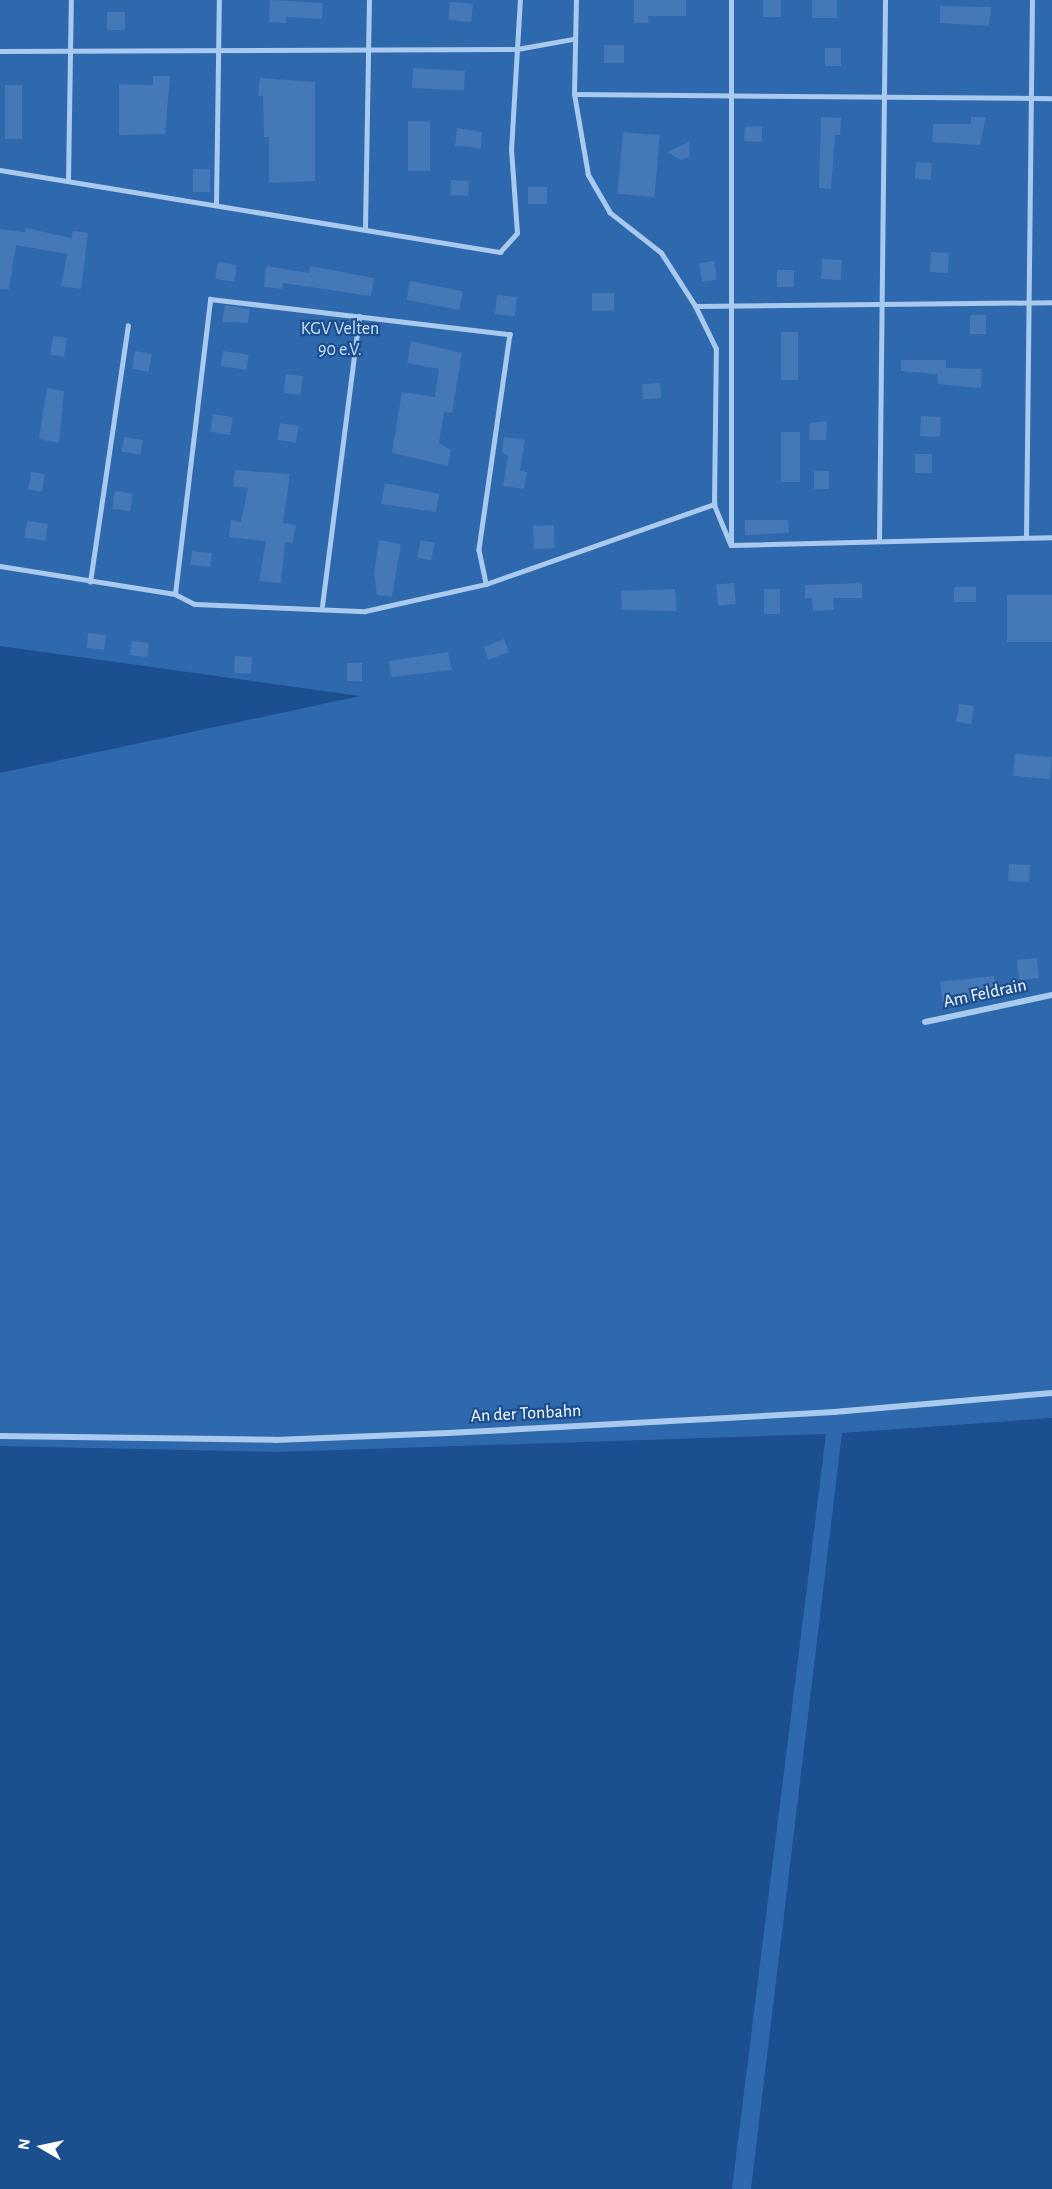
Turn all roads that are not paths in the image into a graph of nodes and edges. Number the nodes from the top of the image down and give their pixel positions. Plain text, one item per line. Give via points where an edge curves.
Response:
1 (70, 0) edge
2 (219, 0) edge
3 (369, 0) edge
4 (520, 0) edge
5 (576, 0) edge
6 (731, 0) edge
7 (885, 0) edge
8 (1032, 0) edge
9 (573, 39) junction
10 (517, 48) junction
11 (70, 50) junction
12 (0, 51) edge
13 (368, 51) junction
14 (219, 52) junction
15 (574, 94) junction
16 (882, 96) junction
17 (731, 97) junction
18 (1030, 98) junction
19 (1052, 98) edge
20 (0, 170) edge
21 (68, 181) junction
22 (216, 204) junction
23 (365, 228) junction
24 (732, 302) junction
25 (1052, 302) edge
26 (1027, 303) junction
27 (695, 306) junction
28 (879, 306) junction
29 (359, 316) junction
30 (128, 326) dead end
31 (714, 504) junction
32 (1026, 536) junction
33 (1052, 537) edge
34 (879, 541) junction
35 (731, 545) junction
36 (0, 566) edge
37 (90, 582) junction
38 (486, 584) junction
39 (175, 594) junction
40 (322, 606) junction
41 (1052, 995) edge
42 (925, 1022) dead end
43 (1052, 1393) edge
44 (0, 1436) edge

1 - 11 lane
2 - 14 lane
3 - 13 lane
4 - 10 lane
5 - 9 lane
6 - 17 lane
7 - 16 lane
8 - 18 lane
9 - 10 lane
9 - 15 lane
10 - 13 lane
10 - 23 lane via 511,150 517,233 500,252
11 - 12 lane
11 - 14 lane
11 - 21 lane
13 - 14 lane
13 - 23 lane
14 - 22 lane
15 - 17 lane
15 - 27 lane via 588,175 610,213 661,253
16 - 17 lane
16 - 18 lane
16 - 28 lane
17 - 24 lane
18 - 19 lane
18 - 26 lane
20 - 21 lane
21 - 22 lane
22 - 23 lane
24 - 27 lane
24 - 28 lane
24 - 35 lane
25 - 26 lane
26 - 28 lane
26 - 32 lane
27 - 31 lane via 716,349
28 - 34 lane
29 - 38 lane via 510,334 479,550
29 - 39 lane via 210,299
29 - 40 lane
30 - 37 lane
31 - 35 lane
31 - 38 lane
32 - 33 lane
32 - 34 lane
34 - 35 lane
36 - 37 lane
37 - 39 lane
38 - 40 lane via 365,611
39 - 40 lane via 195,604
41 - 42 street, Am Feldrain
43 - 44 street, An der Tonbahn via 834,1412 345,1438 93,1440

